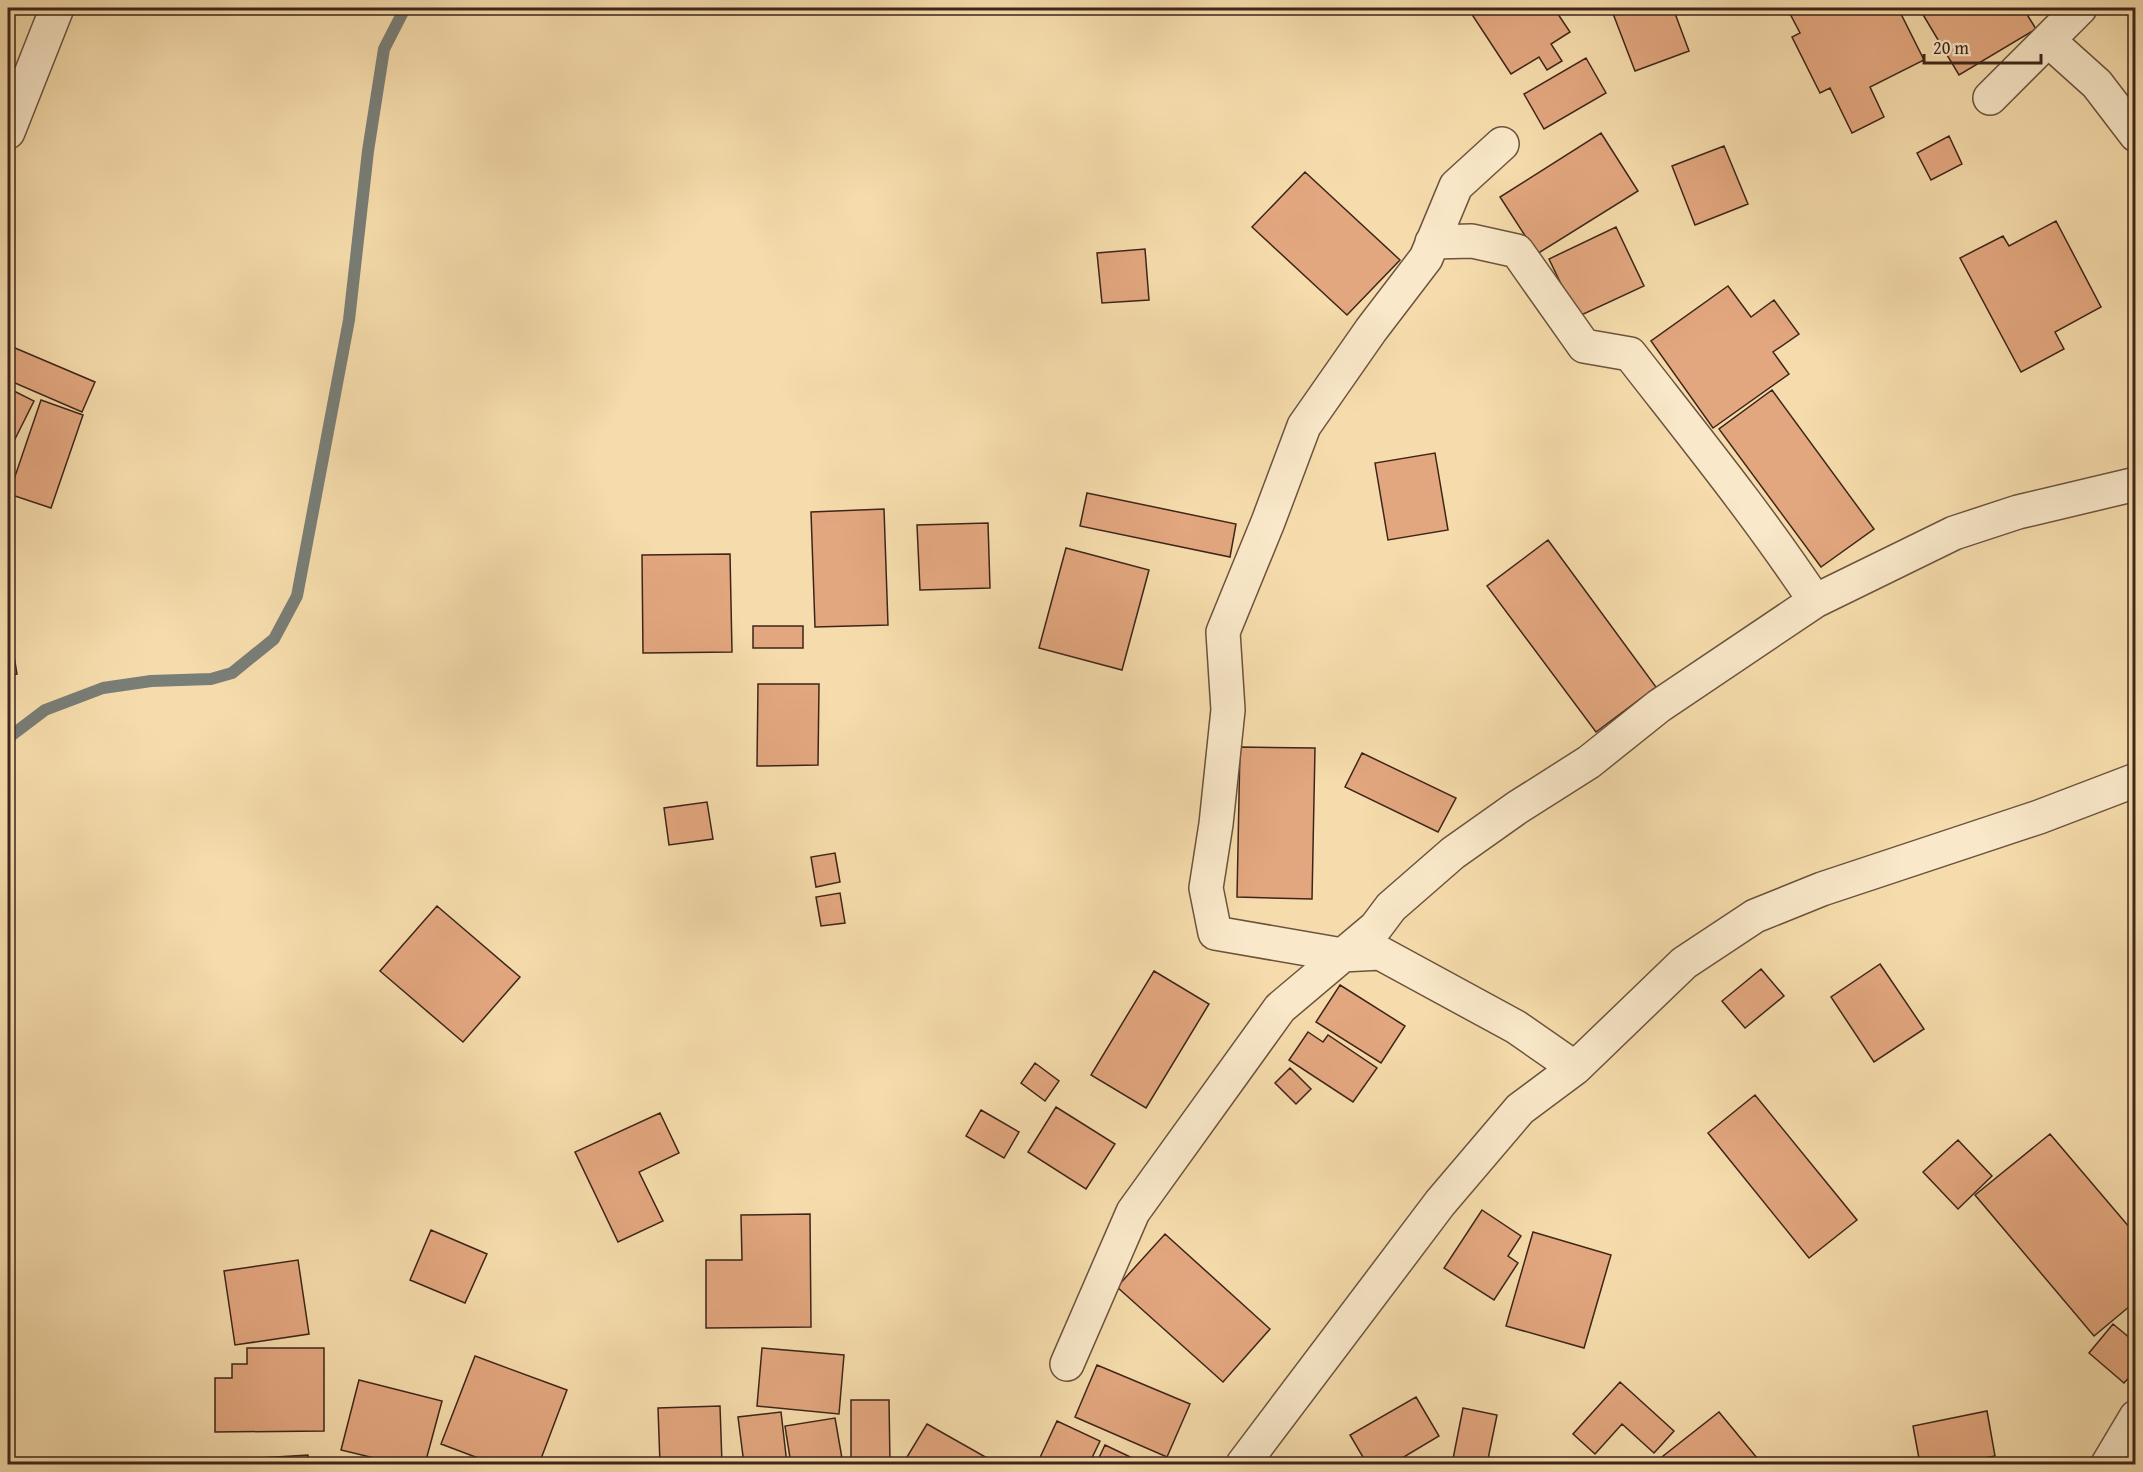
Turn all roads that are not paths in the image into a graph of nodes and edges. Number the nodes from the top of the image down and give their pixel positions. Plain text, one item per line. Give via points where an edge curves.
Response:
1 (57, 8) edge
2 (2080, 8) edge
3 (2048, 40) junction
4 (1990, 98) dead end
5 (8, 132) edge
6 (2136, 135) edge
7 (1502, 144) dead end
8 (1432, 242) junction
9 (2136, 484) edge
10 (1815, 601) junction
11 (2136, 780) edge
12 (1342, 955) junction
13 (1575, 1068) junction
14 (1067, 1364) dead end
15 (2136, 1417) edge
16 (1243, 1464) edge
17 (2108, 1464) edge

1 - 5 street
2 - 3 street
3 - 4 street
3 - 6 street via 2097,84
7 - 8 street via 1456,186
8 - 10 street via 1472,241 1517,251 1584,346 1630,354 1707,450
8 - 12 street via 1426,258 1304,426 1223,632 1228,710 1206,888 1215,933
9 - 10 street via 2018,512 1954,533
10 - 12 street via 1659,706 1589,762 1453,853
11 - 13 street via 1755,916 1684,963
12 - 13 street via 1380,953 1515,1027
12 - 14 street via 1280,1008 1134,1212
13 - 16 street via 1520,1109 1440,1203
15 - 17 street

